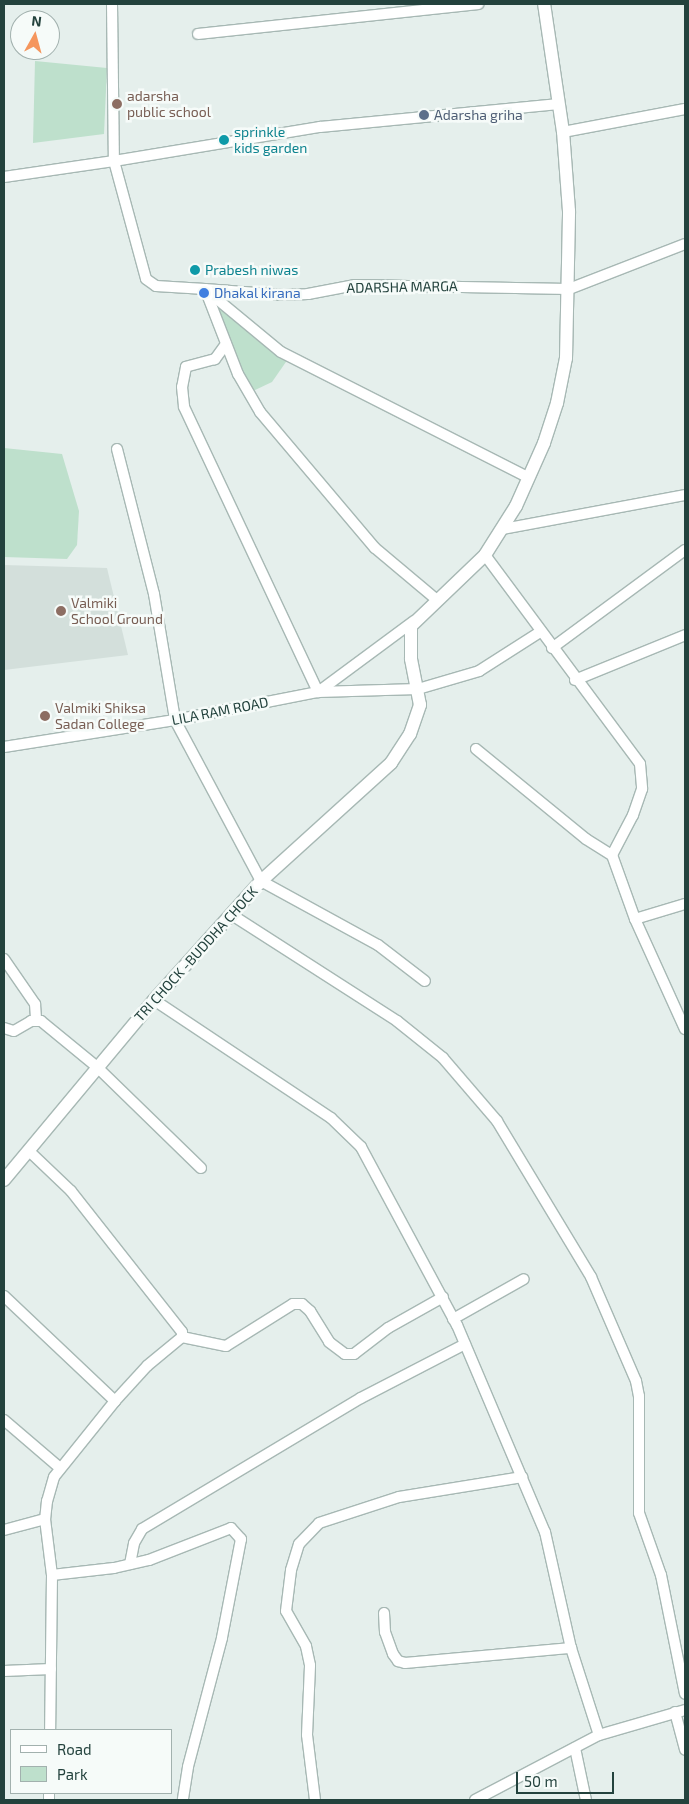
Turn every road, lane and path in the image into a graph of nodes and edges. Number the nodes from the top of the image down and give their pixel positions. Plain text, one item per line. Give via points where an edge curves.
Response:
1 (112, 4) edge
2 (478, 4) edge
3 (544, 4) edge
4 (198, 34) dead end
5 (559, 104) junction
6 (685, 109) edge
7 (563, 132) junction
8 (114, 162) junction
9 (4, 176) edge
10 (685, 244) edge
11 (205, 289) junction
12 (569, 289) junction
13 (226, 344) junction
14 (117, 449) dead end
15 (529, 478) junction
16 (685, 495) edge
17 (503, 529) junction
18 (685, 550) edge
19 (485, 555) junction
20 (437, 600) junction
21 (414, 621) junction
22 (540, 632) junction
23 (685, 635) edge
24 (552, 648) junction
25 (575, 680) junction
26 (418, 689) junction
27 (318, 692) junction
28 (175, 720) junction
29 (4, 747) edge
30 (476, 749) dead end
31 (612, 855) junction
32 (261, 881) junction
33 (685, 904) edge
34 (232, 915) junction
35 (635, 920) junction
36 (4, 959) edge
37 (425, 981) dead end
38 (154, 1000) junction
39 (680, 1006) edge
40 (36, 1020) junction
41 (4, 1028) edge
42 (685, 1029) edge
43 (97, 1067) junction
44 (29, 1151) junction
45 (202, 1168) dead end
46 (4, 1180) edge
47 (524, 1279) dead end
48 (4, 1296) edge
49 (443, 1297) junction
50 (454, 1319) junction
51 (182, 1337) junction
52 (465, 1344) junction
53 (115, 1401) junction
54 (4, 1420) edge
55 (60, 1468) junction
56 (522, 1477) junction
57 (45, 1519) junction
58 (4, 1530) edge
59 (130, 1564) junction
60 (52, 1575) junction
61 (384, 1614) dead end
62 (571, 1648) junction
63 (51, 1669) junction
64 (4, 1671) edge
65 (685, 1694) edge
66 (680, 1711) edge
67 (50, 1729) edge
68 (599, 1735) junction
69 (575, 1748) junction
70 (685, 1750) edge
71 (183, 1800) edge
72 (316, 1800) edge
73 (475, 1800) edge
74 (586, 1800) edge

1 - 8 street, ADARSHA MARGA
2 - 4 street
3 - 5 street
5 - 7 street
5 - 8 street via 320,127
6 - 7 street
7 - 12 street via 569,211
8 - 9 street
8 - 11 street, ADARSHA MARGA via 146,279 156,286
10 - 12 street
11 - 12 street, ADARSHA MARGA via 283,295 355,285
11 - 13 street
11 - 15 street via 281,352
12 - 15 street via 566,358 557,403
13 - 20 street via 260,412 375,548
13 - 27 street via 215,358 186,367 182,387 184,407
14 - 28 street via 154,594
15 - 17 street
16 - 17 street
17 - 19 street
18 - 24 street
19 - 20 street
19 - 22 street
20 - 21 street
21 - 26 street, TRI CHOCK -BUDDHA CHOCK via 409,641
21 - 27 street, LILA RAM ROAD
22 - 24 street
22 - 26 street via 479,671
23 - 25 street
24 - 25 street
25 - 31 street via 640,764 642,789 633,815
26 - 27 street
26 - 32 street, TRI CHOCK -BUDDHA CHOCK via 419,712 405,743 391,763
27 - 28 street, LILA RAM ROAD
28 - 29 street, LILA RAM ROAD
28 - 32 street
30 - 31 street via 586,839
31 - 35 street
32 - 34 street, TRI CHOCK -BUDDHA CHOCK
32 - 37 street via 378,945
33 - 35 street
34 - 38 street, TRI CHOCK -BUDDHA CHOCK
34 - 65 street via 397,1020 443,1058 498,1121 591,1277 636,1381 639,1513 661,1575
35 - 39 street
36 - 40 street via 34,1004
38 - 43 street, TRI CHOCK -BUDDHA CHOCK
38 - 49 street via 331,1118 354,1137
39 - 42 street
40 - 41 street via 14,1032
40 - 43 street
43 - 44 street, TRI CHOCK -BUDDHA CHOCK
43 - 45 street
44 - 46 street, TRI CHOCK -BUDDHA CHOCK
44 - 51 street via 71,1191 105,1232 176,1322
47 - 50 street
48 - 53 street
49 - 50 street
49 - 51 street via 388,1328 354,1354 344,1354 329,1342 302,1304 293,1304 226,1346 207,1345
50 - 52 street
51 - 53 street via 147,1366
52 - 56 street
52 - 59 street via 361,1398 142,1529 134,1543
53 - 55 street
54 - 55 street
55 - 57 street via 50,1487
56 - 62 street via 545,1532
56 - 72 street via 399,1497 319,1523 299,1544 291,1570 286,1611 306,1646 310,1665 307,1735
57 - 58 street
57 - 60 street
59 - 60 street
59 - 71 street via 230,1528 240,1539 222,1638 188,1767
60 - 63 street
61 - 62 street via 385,1632 394,1654 398,1661 405,1663
62 - 68 street
63 - 64 street
63 - 67 street
66 - 68 street
66 - 70 street
68 - 69 street
69 - 73 street
69 - 74 street

